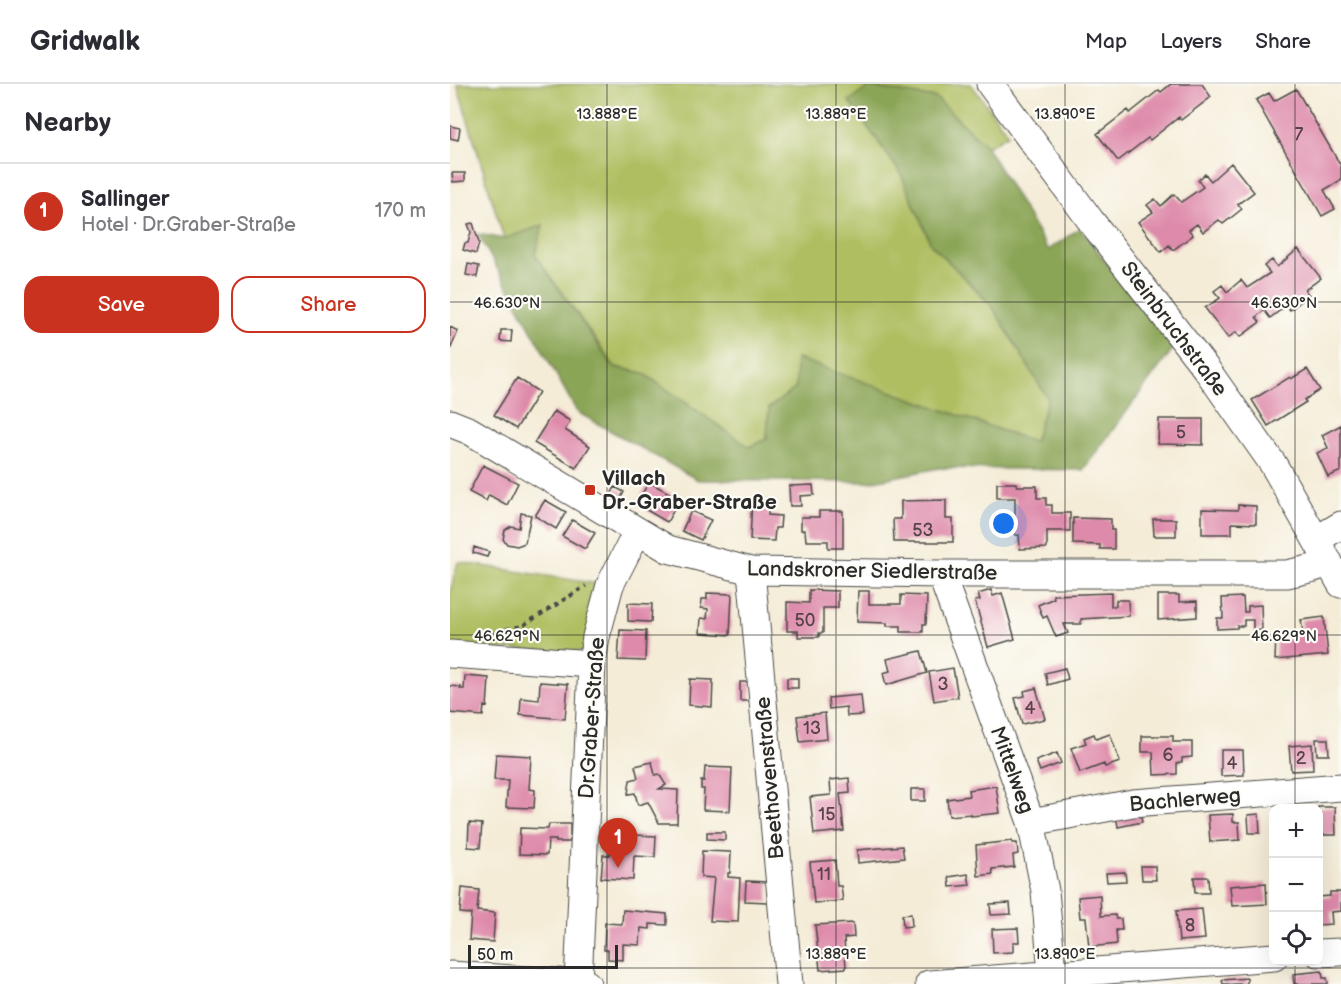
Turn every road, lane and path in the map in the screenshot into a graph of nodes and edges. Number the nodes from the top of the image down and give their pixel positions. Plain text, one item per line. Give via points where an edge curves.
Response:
1 (990, 84) edge
2 (450, 423) edge
3 (1341, 525) edge
4 (637, 532) junction
5 (1329, 562) edge
6 (751, 572) junction
7 (941, 574) junction
8 (610, 585) junction
9 (450, 654) edge
10 (478, 656) junction
11 (592, 664) junction
12 (1341, 787) edge
13 (1031, 822) junction
14 (1341, 952) edge
15 (1323, 953) edge
16 (1269, 957) edge
17 (1052, 973) junction
18 (450, 975) edge
19 (988, 981) edge
20 (578, 984) edge
21 (587, 984) edge
22 (789, 984) edge
23 (929, 984) edge

1 - 5 street, Steinbruchstraße via 1214,379 1273,464
2 - 4 street, Landskroner Siedlerstraße via 470,431
3 - 5 street, Landskroner Siedlerstraße
4 - 6 street, Landskroner Siedlerstraße via 668,549
4 - 8 street, Dr.Graber-Straße
5 - 7 street, Landskroner Siedlerstraße via 1287,574
6 - 7 street, Landskroner Siedlerstraße
6 - 22 street, Beethovenstraße
7 - 13 street, Mittelweg
8 - 10 path via 597,580 522,626 489,633 479,640
8 - 11 street, Dr.Graber-Straße
9 - 10 street
10 - 11 street
11 - 20 street, Dr.Graber-Straße
12 - 13 street, Bachlerweg via 1133,803
13 - 17 street, Mittelweg via 1045,891
14 - 15 street
16 - 17 street
17 - 19 street
18 - 20 street
19 - 23 street
20 - 21 street

